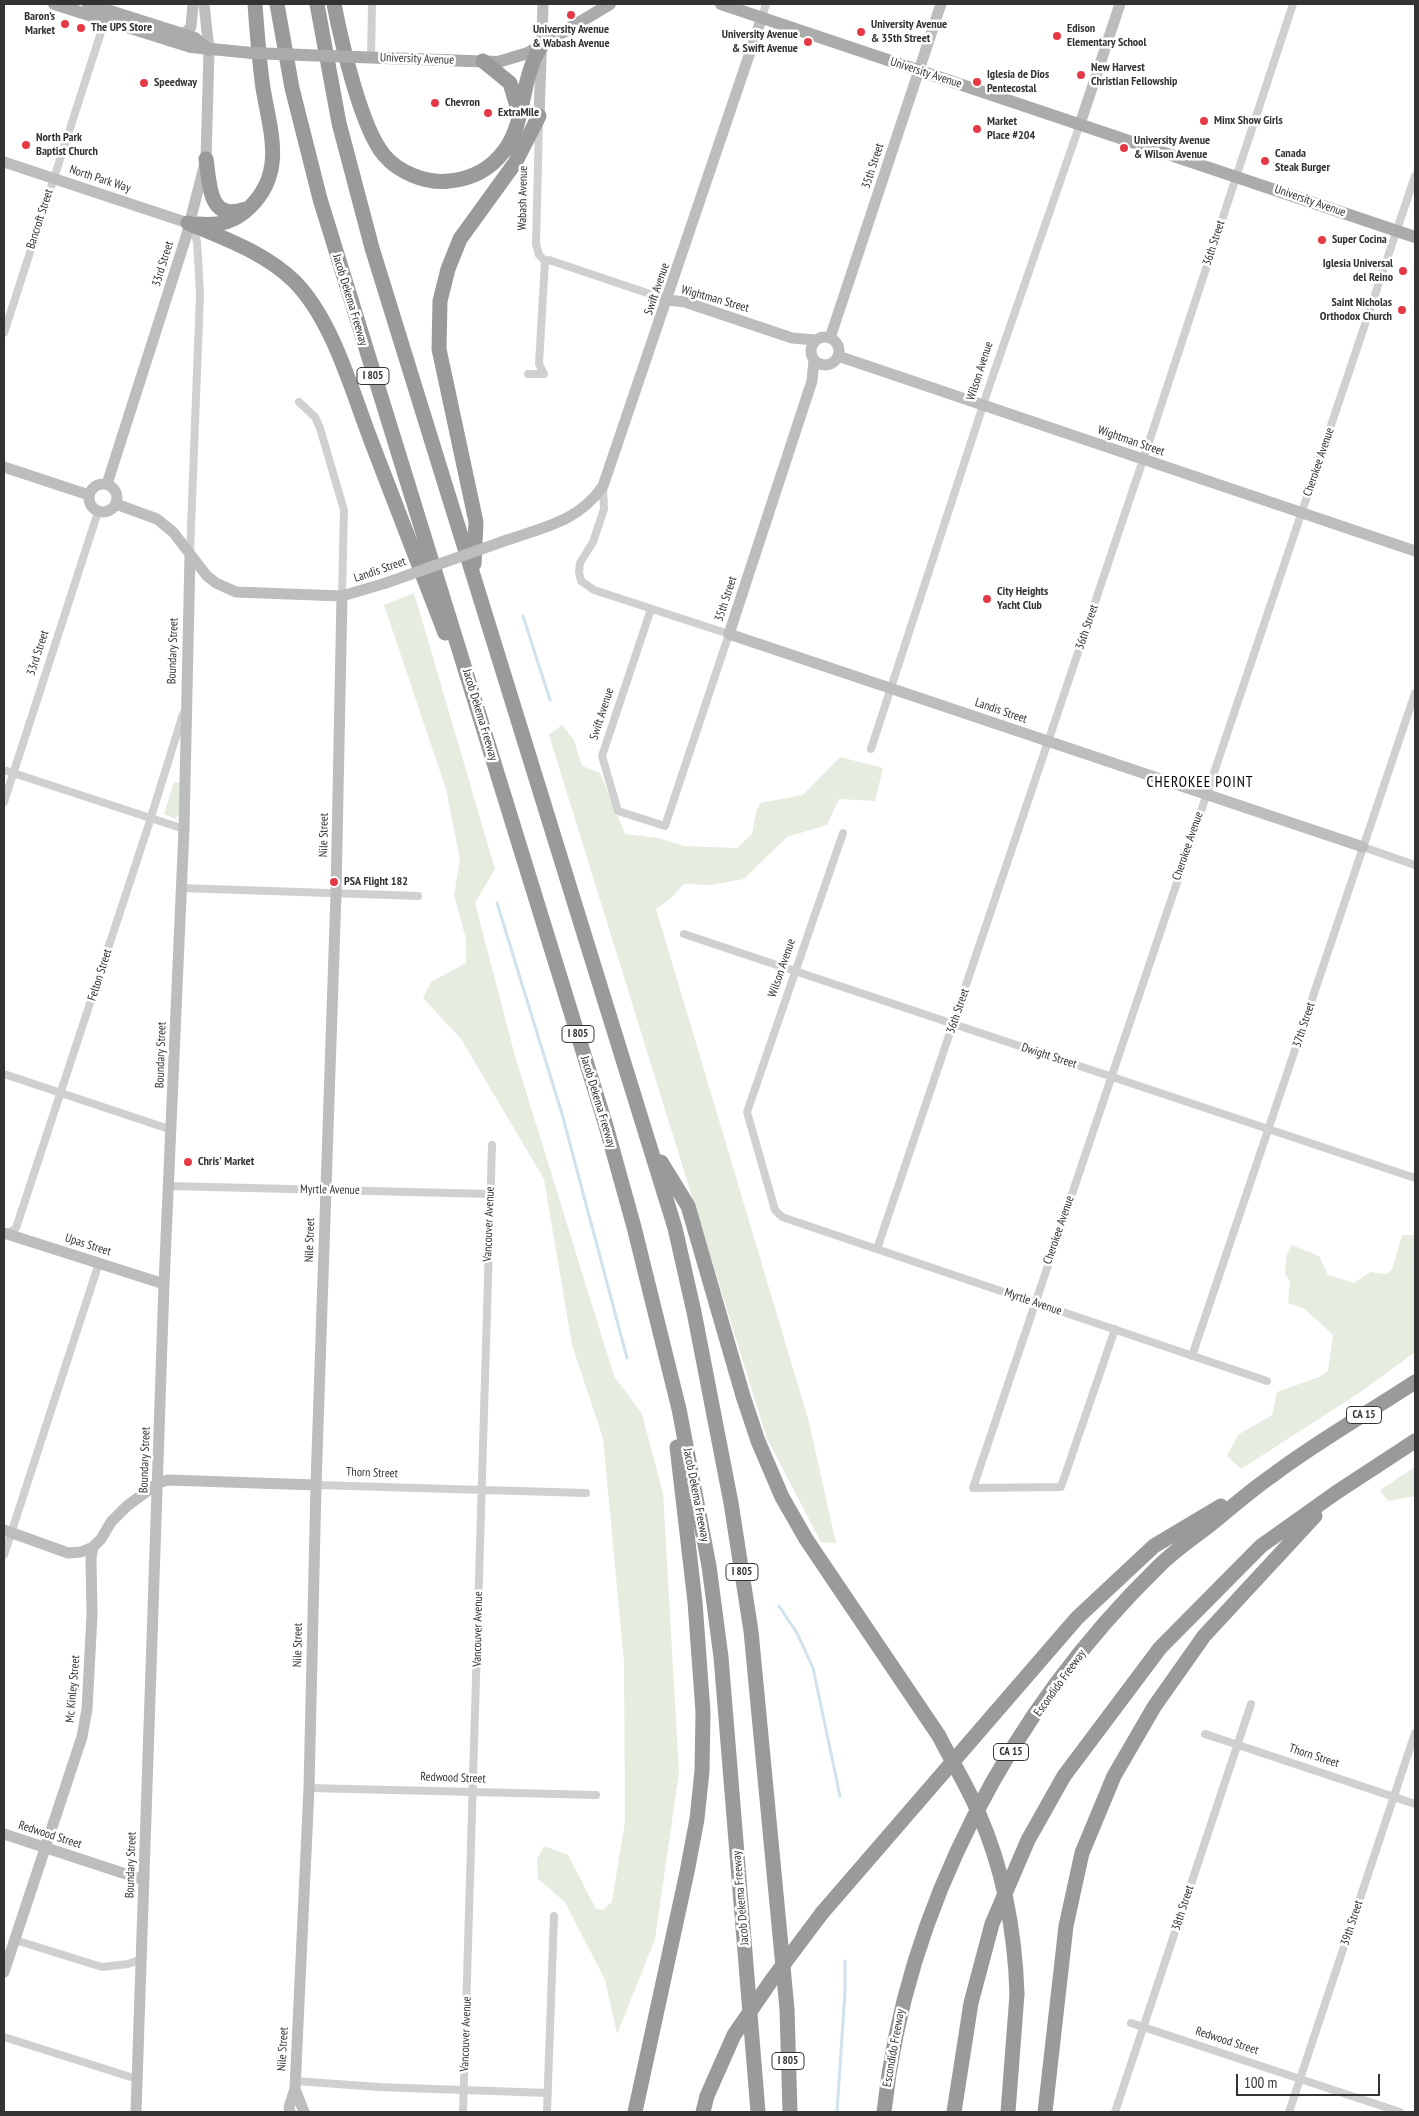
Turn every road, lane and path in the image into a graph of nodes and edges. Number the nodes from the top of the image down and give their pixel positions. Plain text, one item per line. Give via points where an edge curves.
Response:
1 (54, 4) edge
2 (88, 4) edge
3 (193, 4) edge
4 (204, 4) edge
5 (255, 4) edge
6 (277, 4) edge
7 (317, 4) edge
8 (334, 4) edge
9 (372, 4) edge
10 (543, 4) edge
11 (610, 4) edge
12 (721, 4) edge
13 (766, 4) edge
14 (941, 4) edge
15 (1120, 4) edge
16 (1293, 4) edge
17 (105, 10) edge
18 (762, 17) junction
19 (184, 34) junction
20 (542, 45) junction
21 (209, 50) junction
22 (371, 57) junction
23 (483, 61) junction
24 (919, 70) junction
25 (519, 115) junction
26 (539, 116) junction
27 (1080, 124) junction
28 (206, 159) junction
29 (4, 162) edge
30 (1235, 176) junction
31 (1415, 176) edge
32 (54, 178) junction
33 (249, 208) junction
34 (188, 223) junction
35 (1398, 231) junction
36 (1415, 237) edge
37 (545, 261) junction
38 (668, 300) junction
39 (4, 333) edge
40 (792, 338) junction
41 (830, 338) junction
42 (815, 340) junction
43 (838, 356) junction
44 (812, 357) junction
45 (826, 365) junction
46 (528, 374) dead end
47 (812, 381) junction
48 (299, 402) dead end
49 (984, 404) junction
50 (1143, 460) junction
51 (4, 467) edge
52 (107, 484) junction
53 (603, 486) junction
54 (89, 495) junction
55 (116, 504) junction
56 (98, 512) junction
57 (1302, 513) junction
58 (1415, 551) edge
59 (190, 554) junction
60 (474, 575) junction
61 (581, 581) joint
62 (342, 596) junction
63 (651, 608) junction
64 (729, 634) junction
65 (891, 689) junction
66 (1415, 693) edge
67 (185, 706) junction
68 (1048, 742) junction
69 (488, 743) junction
70 (871, 749) dead end
71 (4, 770) edge
72 (13, 773) junction
73 (1206, 794) junction
74 (4, 802) edge
75 (151, 818) junction
76 (665, 826) joint
77 (184, 828) junction
78 (844, 832) dead end
79 (1363, 847) junction
80 (1415, 864) edge
81 (181, 888) junction
82 (336, 893) junction
83 (418, 896) dead end
84 (684, 934) dead end
85 (795, 971) junction
86 (953, 1024) junction
87 (4, 1074) edge
88 (1111, 1077) junction
89 (61, 1093) junction
90 (747, 1112) joint
91 (172, 1130) junction
92 (1270, 1130) junction
93 (650, 1144) junction
94 (492, 1145) dead end
95 (1415, 1178) edge
96 (170, 1186) junction
97 (326, 1190) junction
98 (490, 1194) junction
99 (5, 1234) edge
100 (877, 1249) junction
101 (99, 1263) junction
102 (164, 1284) junction
103 (1034, 1302) junction
104 (660, 1326) junction
105 (1114, 1330) junction
106 (1192, 1356) junction
107 (1267, 1381) dead end
108 (1415, 1382) edge
109 (1415, 1441) edge
110 (1274, 1474) junction
111 (158, 1483) junction
112 (316, 1485) junction
113 (481, 1490) junction
114 (1337, 1492) junction
115 (586, 1493) dead end
116 (7, 1531) edge
117 (94, 1547) junction
118 (4, 1555) edge
119 (1251, 1704) dead end
120 (1415, 1733) edge
121 (1205, 1734) dead end
122 (1236, 1744) junction
123 (309, 1788) junction
124 (473, 1793) junction
125 (596, 1795) dead end
126 (1394, 1797) junction
127 (1415, 1804) edge
128 (4, 1834) edge
129 (45, 1848) junction
130 (144, 1880) junction
131 (554, 1916) dead end
132 (14, 1940) junction
133 (142, 1959) junction
134 (4, 1972) edge
135 (1131, 2024) dead end
136 (1144, 2028) junction
137 (4, 2037) edge
138 (137, 2079) junction
139 (1300, 2079) junction
140 (295, 2085) junction
141 (464, 2091) junction
142 (548, 2093) junction
143 (136, 2112) edge
144 (290, 2112) edge
145 (304, 2112) edge
146 (463, 2112) edge
147 (547, 2112) edge
148 (636, 2112) edge
149 (703, 2112) edge
150 (758, 2112) edge
151 (790, 2112) edge
152 (884, 2112) edge
153 (954, 2112) edge
154 (1008, 2112) edge
155 (1045, 2112) edge
156 (1115, 2112) edge
157 (1289, 2112) edge
158 (1400, 2112) edge

1 - 17 main road, University Avenue
2 - 17 main road, University Avenue
3 - 19 street via 191,27
4 - 21 street
5 - 33 highway via 274,157 266,187
6 - 69 highway, Jacob Dekema Freeway / I 805 via 292,88 320,199
7 - 60 highway, I 805 via 339,123 372,248
8 - 25 highway via 362,110 379,147 397,167 427,180 445,182 474,176 505,150
9 - 22 street
10 - 20 street, Wabash Avenue
11 - 20 main road, University Avenue
12 - 18 main road, University Avenue
13 - 18 street, Swift Avenue
14 - 24 street, 35th Street
15 - 27 street, Wilson Avenue
16 - 30 street, 36th Street
17 - 19 main road, University Avenue
17 - 21 main road, University Avenue via 191,48
17 - 32 street, Bancroft Street
18 - 24 main road, University Avenue
18 - 38 street, Swift Avenue
19 - 21 main road, University Avenue via 195,38
20 - 23 main road, University Avenue via 514,59
20 - 25 highway via 531,67
20 - 26 street, Wabash Avenue
21 - 22 main road, University Avenue, bridge
21 - 28 street
22 - 23 main road, University Avenue
23 - 25 highway via 510,83
24 - 27 main road, University Avenue
24 - 41 street, 35th Street
26 - 37 street, Wabash Avenue via 536,244
26 - 60 highway via 515,163 460,239 448,268 440,301 439,349 476,522
27 - 30 main road, University Avenue
27 - 49 street, Wilson Avenue
28 - 33 highway via 212,197 218,207 234,212
28 - 34 street
29 - 32 street, North Park Way
30 - 35 main road, University Avenue
30 - 50 street, 36th Street
31 - 35 street, Cherokee Avenue
32 - 34 street, North Park Way
32 - 39 street, Bancroft Street
33 - 34 highway via 232,221 212,225
34 - 52 street, 33rd Street via 175,274
34 - 59 street, Boundary Street via 197,240 200,294
34 - 69 highway via 241,245 279,269 311,302 346,374
35 - 36 main road, University Avenue
35 - 57 street, Cherokee Avenue
37 - 38 street, Wightman Street
37 - 46 street, Wabash Avenue via 539,364 544,374
38 - 40 street, Wightman Street via 685,302
38 - 53 street, Swift Avenue
40 - 42 street, Wightman Street
40 - 44 street, Wightman Street
41 - 42 street, Wightman Street
41 - 43 street via 838,345
42 - 44 street
43 - 45 street
43 - 49 street, Wightman Street
44 - 45 street, Wightman Street
44 - 47 street, 35th Street
45 - 47 street, 35th Street
47 - 64 street, 35th Street
48 - 62 street, Nile Street via 315,417 320,428 344,510
49 - 50 street, Wightman Street
49 - 65 street, Wilson Avenue
50 - 57 street, Wightman Street
50 - 68 street, 36th Street
51 - 54 street
52 - 54 street via 96,485
52 - 55 street via 116,493
53 - 61 street, Swift Avenue via 604,509 593,542 580,563
53 - 62 street, Landis Street, bridge via 581,512 562,521
54 - 56 street via 90,506
55 - 56 street via 106,512
55 - 59 street, Landis Street via 158,519
56 - 72 street, 33rd Street
57 - 58 street, Wightman Street
57 - 73 street, Cherokee Avenue
59 - 62 street, Landis Street via 216,583 236,592
59 - 67 street, Boundary Street
60 - 93 highway, I 805
61 - 63 street, Landis Street via 594,590
62 - 82 street, Nile Street
63 - 64 street, Landis Street
63 - 76 street, Swift Avenue via 602,756 618,811
64 - 65 street, Landis Street
64 - 76 street, 35th Street
65 - 68 street, Landis Street
65 - 70 street, Wilson Avenue
66 - 79 street, 37th Street
67 - 75 street, Felton Street
67 - 77 street, Boundary Street
68 - 73 street, Landis Street
68 - 86 street, 36th Street
69 - 104 highway, Jacob Dekema Freeway / I 805 via 603,1117
71 - 72 street
72 - 74 street, 33rd Street
72 - 75 street
73 - 79 street, Landis Street
73 - 88 street, Cherokee Avenue
75 - 77 street
75 - 89 street, Felton Street
77 - 81 street, Boundary Street
78 - 85 street, Wilson Avenue
79 - 80 street, Landis Street
79 - 92 street, 37th Street
81 - 82 street
81 - 91 street, Boundary Street
82 - 83 street
82 - 97 street, Nile Street
84 - 85 street, Dwight Street
85 - 86 street, Dwight Street
85 - 90 street, Wilson Avenue
86 - 88 street, Dwight Street
86 - 100 street, 36th Street
87 - 89 street
88 - 92 street, Dwight Street
88 - 103 street, Cherokee Avenue
89 - 91 street
89 - 99 street, Felton Street via 16,1228
90 - 100 street, Myrtle Avenue via 775,1210 782,1217
91 - 96 street, Boundary Street
92 - 95 street, Dwight Street
92 - 106 street, 37th Street
93 - 151 highway, I 805 via 675,1228 694,1312 752,1631 787,2009
93 - 154 highway, bridge via 688,1206 743,1396 782,1497 806,1539 939,1736 979,1814 994,1856 1015,1954 1017,1994
94 - 98 street, Vancouver Avenue
96 - 97 street, Myrtle Avenue
96 - 102 street, Boundary Street
97 - 98 street, Myrtle Avenue
97 - 112 street, Nile Street
98 - 113 street, Vancouver Avenue
99 - 101 street, Upas Street
100 - 103 street, Myrtle Avenue
101 - 102 street, Upas Street
101 - 116 street
102 - 111 street, Boundary Street
103 - 105 street, Myrtle Avenue
103 - 105 street, Cherokee Avenue via 973,1488 1061,1486
104 - 148 highway via 695,1602 703,1712 702,1771 687,1872
104 - 150 highway, Jacob Dekema Freeway / I 805 via 693,1480 720,1648
105 - 106 street, Myrtle Avenue
106 - 107 street, Myrtle Avenue
108 - 110 highway, Escondido Freeway / CA 15
109 - 114 highway
110 - 149 highway, bridge via 1154,1546 1078,1618 822,1913 771,1980 734,2035
110 - 152 highway, Escondido Freeway / CA 15 via 1160,1565 1108,1619 1016,1745 961,1841 928,1920 902,2001
111 - 112 street, Thorn Street via 168,1480
111 - 117 street via 112,1522
111 - 130 street, Boundary Street
112 - 113 street, Thorn Street
112 - 123 street, Nile Street
113 - 115 street, Thorn Street
113 - 124 street, Vancouver Avenue
114 - 153 highway via 1262,1546 1160,1648 1064,1776 1028,1840 992,1924 971,2003
114 - 155 highway via 1204,1636 1154,1707 1114,1776 1082,1853 1066,1926
116 - 117 street via 68,1553
116 - 118 street
117 - 129 street, Mc Kinley Street via 91,1558 92,1615 87,1709 82,1737
119 - 122 street, 38th Street
120 - 126 street, 39th Street
121 - 122 street, Thorn Street
122 - 126 street, Thorn Street
122 - 136 street, 38th Street
123 - 124 street, Redwood Street
123 - 140 street, Nile Street
124 - 125 street, Redwood Street
124 - 141 street, Vancouver Avenue
126 - 127 street, Thorn Street
126 - 139 street, 39th Street
128 - 129 street, Redwood Street
129 - 130 street, Redwood Street
129 - 132 street, Mc Kinley Street
130 - 133 street, Boundary Street
131 - 142 street
132 - 133 street via 102,1967
132 - 134 street, Mc Kinley Street
133 - 138 street, Boundary Street
135 - 136 street, Redwood Street
136 - 139 street, Redwood Street
136 - 156 street, 38th Street
137 - 138 street
138 - 143 street, Boundary Street
139 - 157 street, 39th Street
139 - 158 street, Redwood Street
140 - 141 street
140 - 144 street, Nile Street
140 - 145 street, Nile Street
141 - 142 street
141 - 146 street, Vancouver Avenue
142 - 147 street

